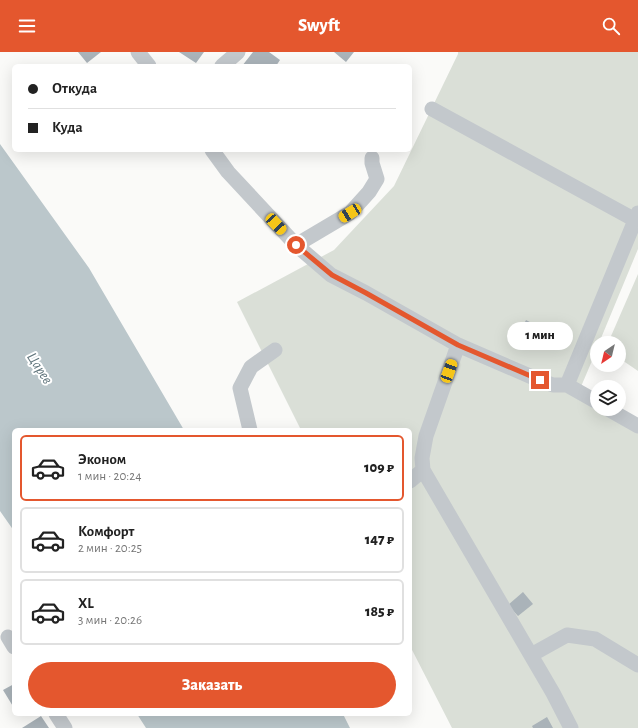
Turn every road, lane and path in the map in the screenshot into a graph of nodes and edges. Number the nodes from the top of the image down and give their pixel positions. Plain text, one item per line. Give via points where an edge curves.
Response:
1 (138, 52) edge
2 (238, 52) edge
3 (147, 64) edge
4 (224, 64) edge
5 (432, 109) dead end
6 (213, 152) edge
7 (372, 158) dead end
8 (636, 216) edge
9 (296, 245) junction
10 (458, 345) junction
11 (275, 350) dead end
12 (567, 385) junction
13 (590, 398) edge
14 (620, 416) edge
15 (638, 426) edge
16 (250, 428) edge
17 (424, 470) junction
18 (412, 479) edge
19 (531, 656) junction
20 (638, 665) edge
21 (57, 716) edge
22 (65, 728) edge
23 (571, 728) edge

1 - 3 street
2 - 4 street
5 - 8 street
6 - 9 street via 228,172
7 - 9 street via 377,179 350,213
8 - 12 street
9 - 10 street via 332,275
10 - 12 street via 552,385
10 - 17 street via 426,436 422,458
11 - 16 street via 251,367 240,388
12 - 13 street
14 - 15 street
17 - 18 street
17 - 19 street
19 - 20 street via 567,635 595,639
19 - 23 street
21 - 22 street

